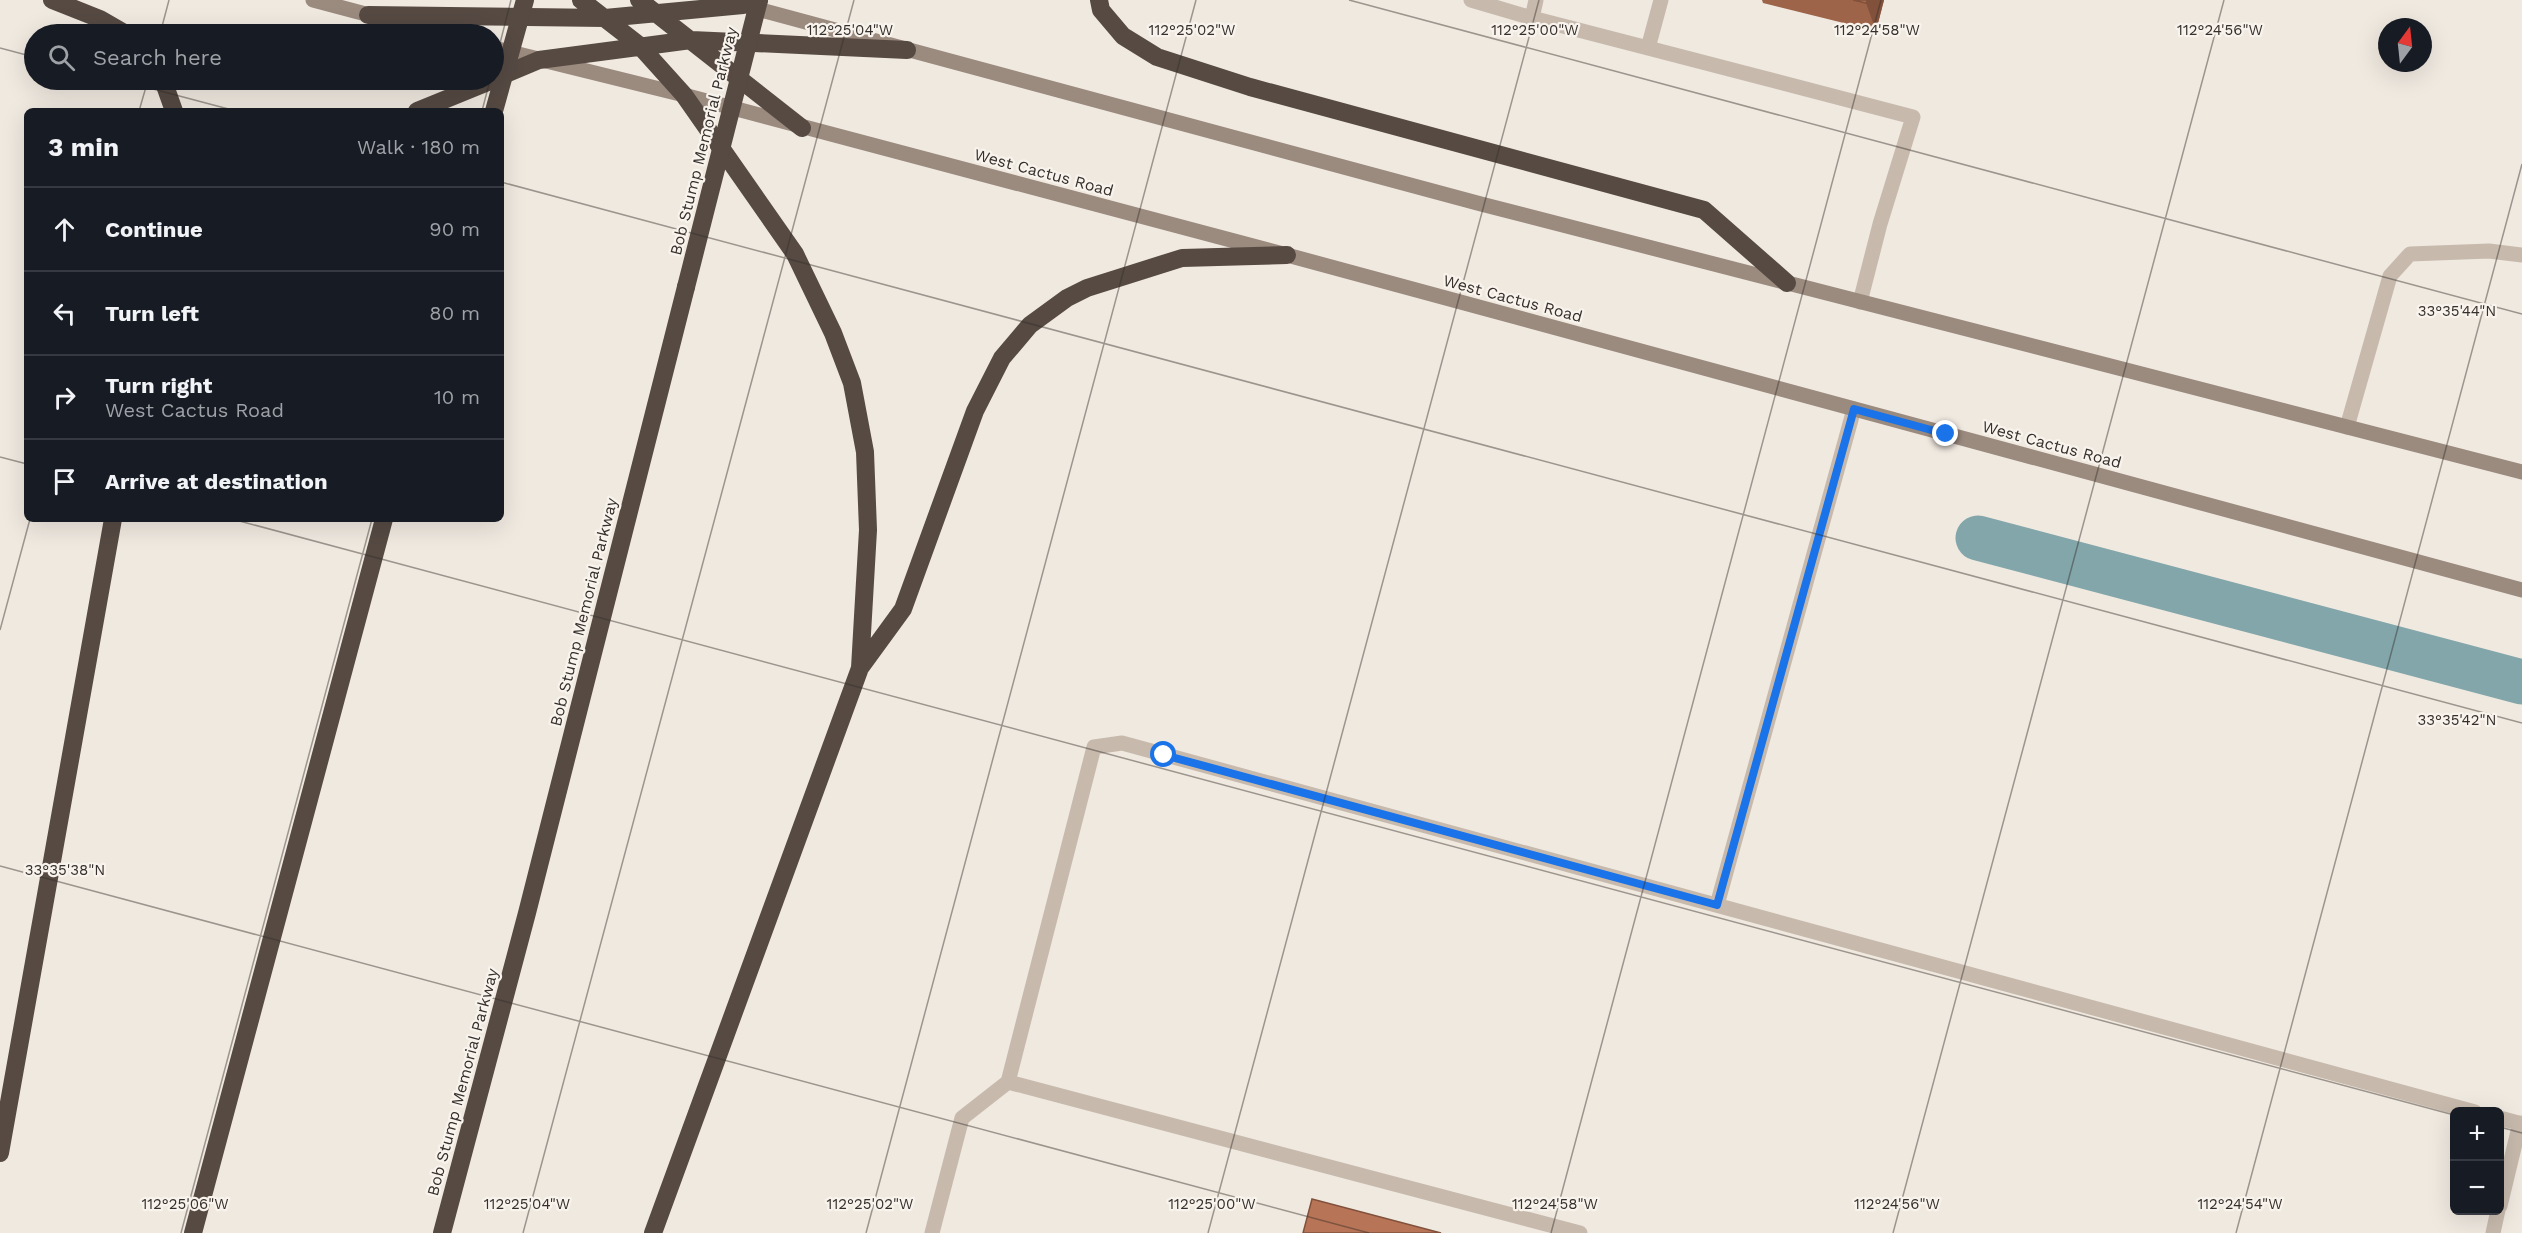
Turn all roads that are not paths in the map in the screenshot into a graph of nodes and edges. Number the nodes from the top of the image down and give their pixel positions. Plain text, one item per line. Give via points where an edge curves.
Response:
1 (52, 0) edge
2 (313, 0) edge
3 (525, 0) edge
4 (581, 0) edge
5 (639, 0) edge
6 (1099, 0) edge
7 (1471, 0) edge
8 (1536, 0) edge
9 (1661, 0) edge
10 (747, 1) edge
11 (655, 12) junction
12 (368, 15) junction
13 (605, 18) junction
14 (1532, 18) junction
15 (109, 24) edge
16 (403, 24) edge
17 (691, 40) junction
18 (639, 45) junction
19 (1648, 48) junction
20 (504, 51) edge
21 (907, 51) junction
22 (539, 60) junction
23 (504, 74) edge
24 (504, 75) edge
25 (167, 90) edge
26 (467, 90) edge
27 (500, 90) edge
28 (684, 95) junction
29 (173, 108) edge
30 (424, 108) edge
31 (495, 108) edge
32 (802, 128) junction
33 (1287, 255) junction
34 (2522, 255) edge
35 (1787, 283) junction
36 (1860, 302) junction
37 (1854, 409) junction
38 (2347, 427) junction
39 (2522, 472) edge
40 (111, 522) edge
41 (383, 522) edge
42 (2522, 590) edge
43 (860, 668) junction
44 (1717, 905) junction
45 (1008, 1082) junction
46 (2457, 1107) edge
47 (2504, 1119) edge
48 (2521, 1124) edge
49 (0, 1153) edge
50 (2504, 1187) edge
51 (2497, 1215) edge
52 (193, 1233) edge
53 (441, 1233) edge
54 (653, 1233) edge
55 (932, 1233) edge
56 (1580, 1233) edge
57 (2493, 1233) edge

1 - 15 highway
2 - 12 main road
3 - 24 highway, bridge
4 - 13 highway
5 - 11 highway
6 - 35 highway via 1101,10 1123,36 1157,57 1250,87 1704,210
7 - 14 lane
8 - 14 lane
9 - 19 lane
10 - 11 highway
10 - 21 main road
10 - 53 highway, Bob Stump Memorial Parkway, bridge via 686,287 527,913
11 - 13 highway
11 - 17 highway
12 - 13 highway
12 - 16 main road
13 - 18 highway
14 - 19 lane
17 - 18 highway
17 - 21 highway
17 - 32 highway
18 - 22 highway
18 - 28 highway
19 - 36 lane via 1913,117
20 - 22 main road, West Cactus Road
21 - 35 main road
22 - 23 highway
22 - 28 main road, West Cactus Road
25 - 29 highway
26 - 30 highway
27 - 31 highway, bridge
28 - 32 main road, West Cactus Road
28 - 43 highway via 795,254 833,333 852,384 865,452 868,530
32 - 33 main road, West Cactus Road
33 - 37 main road, West Cactus Road
33 - 43 highway via 1182,258 1087,288 1030,325 1002,358 975,411 903,609
34 - 38 lane via 2489,250 2410,254 2390,276
35 - 36 main road
36 - 38 main road
37 - 42 main road, West Cactus Road
37 - 44 lane
38 - 39 main road
40 - 49 highway
41 - 52 highway
43 - 54 highway
44 - 45 lane via 1122,743 1094,747
44 - 46 lane
45 - 55 lane via 962,1118
45 - 56 lane
47 - 48 lane
48 - 50 lane
51 - 57 lane

